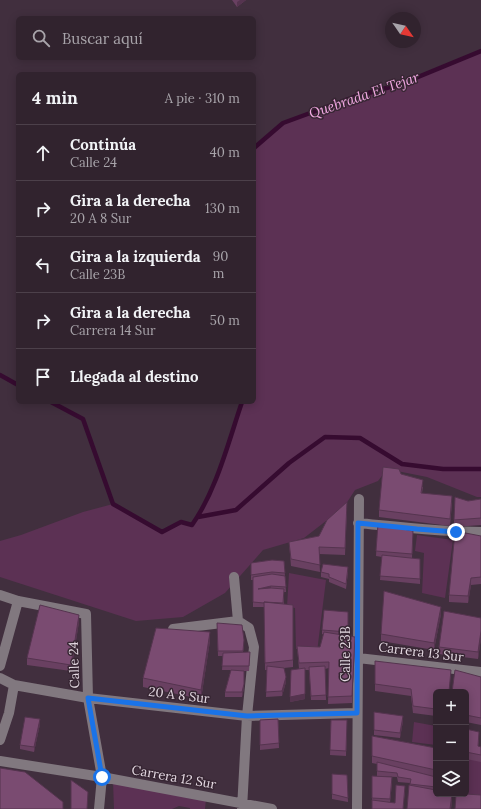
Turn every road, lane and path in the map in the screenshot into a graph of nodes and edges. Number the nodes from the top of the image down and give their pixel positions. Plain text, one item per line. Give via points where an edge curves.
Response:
1 (359, 499) dead end
2 (358, 523) junction
3 (481, 532) edge
4 (234, 577) dead end
5 (0, 595) edge
6 (18, 601) junction
7 (238, 621) junction
8 (173, 629) edge
9 (358, 658) junction
10 (0, 666) edge
11 (481, 672) edge
12 (0, 678) edge
13 (14, 686) junction
14 (88, 698) junction
15 (357, 713) junction
16 (247, 716) junction
17 (0, 740) edge
18 (0, 761) edge
19 (102, 777) junction
20 (242, 806) edge
21 (99, 809) edge
22 (272, 809) edge
23 (357, 809) edge

1 - 2 street, Calle 23B
2 - 3 street
2 - 9 street, Calle 23B
4 - 7 street
5 - 6 street
6 - 10 street
6 - 14 street, Calle 24 via 86,614
7 - 8 street
7 - 16 street via 248,628 254,647
9 - 11 street, Carrera 13 Sur
9 - 15 street, Calle 23B
12 - 13 street, 20 A 8 Sur
13 - 14 street, 20 A 8 Sur
13 - 17 street
14 - 16 street, 20 A 8 Sur
14 - 19 street, Calle 24
15 - 16 street, 20 A 8 Sur
15 - 23 street, Calle 23B
16 - 20 street
18 - 19 street, Carrera 12 Sur
19 - 20 street, Carrera 12 Sur
19 - 21 street, Calle 24
20 - 22 street, Carrera 12 Sur

